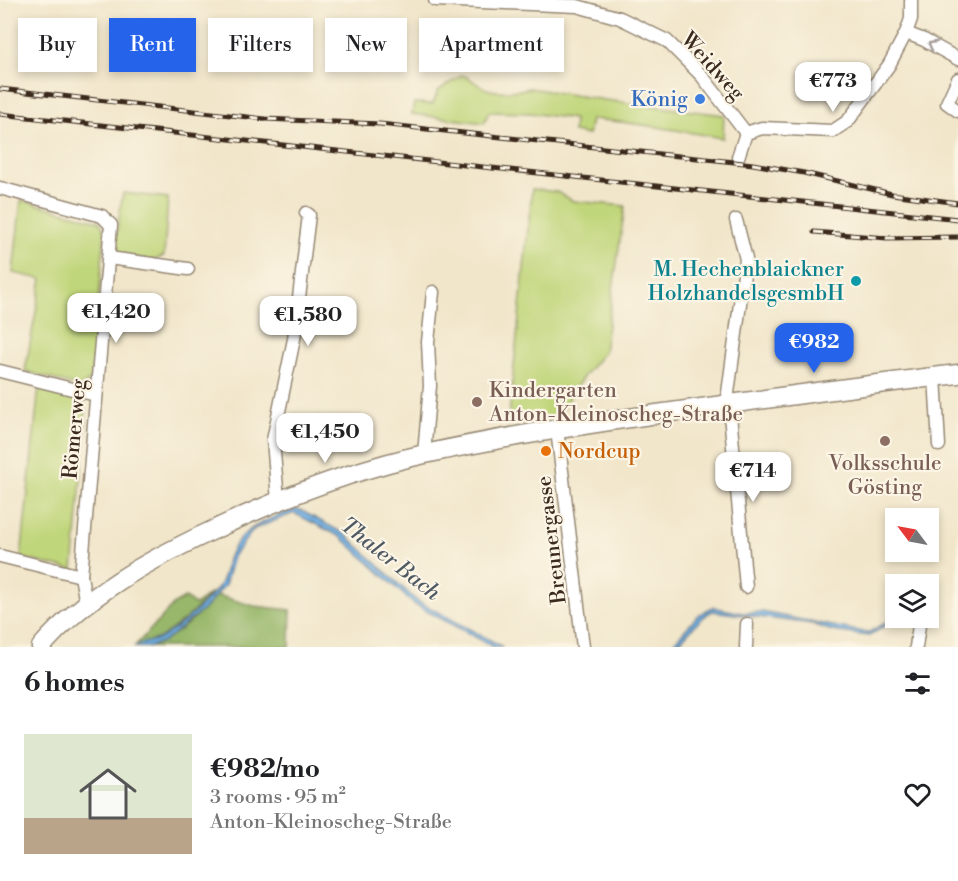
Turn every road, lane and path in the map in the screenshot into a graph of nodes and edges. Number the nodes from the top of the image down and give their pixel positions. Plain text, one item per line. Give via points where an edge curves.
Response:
1 (435, 0) edge
2 (911, 0) edge
3 (498, 1) edge
4 (906, 33) junction
5 (958, 58) edge
6 (958, 79) edge
7 (958, 111) edge
8 (746, 133) junction
9 (738, 157) dead end
10 (0, 188) edge
11 (306, 213) dead end
12 (736, 220) dead end
13 (109, 258) junction
14 (188, 269) dead end
15 (433, 292) dead end
16 (0, 371) edge
17 (958, 374) edge
18 (935, 376) junction
19 (96, 395) junction
20 (729, 404) junction
21 (557, 429) junction
22 (939, 445) dead end
23 (424, 454) junction
24 (278, 501) junction
25 (0, 556) edge
26 (81, 576) junction
27 (746, 587) dead end
28 (86, 604) junction
29 (747, 624) dead end
30 (919, 628) edge
31 (40, 647) edge
32 (583, 647) edge
33 (746, 647) edge
34 (916, 647) edge

1 - 3 street, Weidweg
2 - 4 street
3 - 8 street, Weidweg via 577,6 620,18 667,41 702,76
5 -> 4 street
4 - 8 street via 864,102 833,131 762,128
6 - 7 street via 947,103
8 - 9 street
10 - 13 street, Römerweg via 102,216 111,225
11 - 24 street via 309,215 294,339 273,440
12 - 20 street via 746,259
13 - 14 street
13 - 19 street, Römerweg
15 - 23 street
16 - 19 street
17 - 18 main road
18 - 20 main road
18 - 22 street
19 - 26 street, Römerweg
20 - 21 main road
20 - 27 street
21 - 23 main road
21 - 32 street, Breunergasse
23 - 24 main road
24 - 28 main road via 152,560
25 - 26 street
26 - 28 street, Römerweg
28 - 31 main road
29 - 33 street
30 - 34 street

